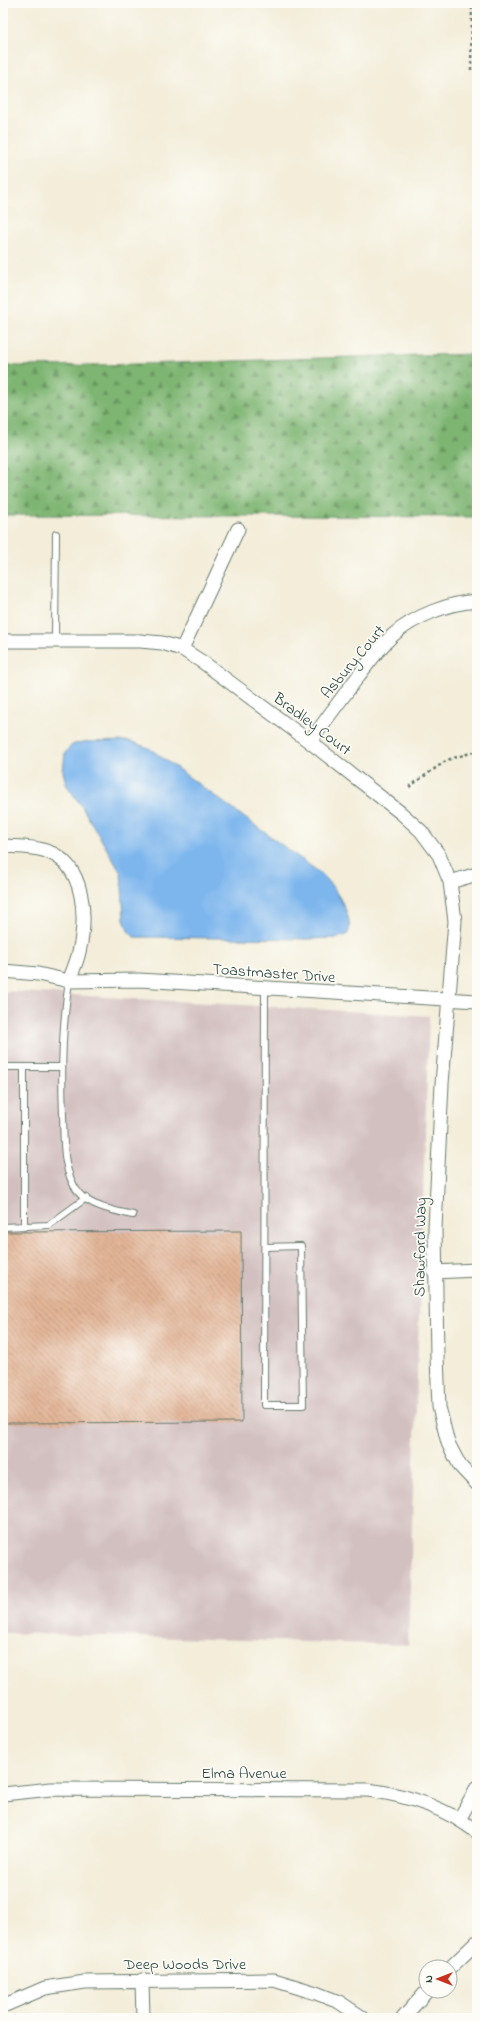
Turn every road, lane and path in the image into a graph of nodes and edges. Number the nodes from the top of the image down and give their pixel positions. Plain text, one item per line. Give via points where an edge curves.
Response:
1 (472, 3) edge
2 (471, 70) dead end
3 (238, 529) dead end
4 (56, 534) dead end
5 (477, 601) edge
6 (3, 641) edge
7 (55, 641) junction
8 (182, 649) junction
9 (310, 742) junction
10 (477, 751) edge
11 (410, 787) dead end
12 (3, 846) edge
13 (477, 874) edge
14 (450, 882) junction
15 (3, 971) edge
16 (68, 982) junction
17 (265, 988) junction
18 (448, 999) junction
19 (477, 1001) edge
20 (3, 1067) edge
21 (24, 1067) junction
22 (61, 1067) junction
23 (86, 1198) junction
24 (133, 1215) dead end
25 (3, 1227) edge
26 (24, 1227) junction
27 (265, 1246) junction
28 (477, 1270) edge
29 (434, 1272) junction
30 (477, 1484) edge
31 (477, 1787) edge
32 (3, 1794) edge
33 (459, 1820) junction
34 (477, 1832) edge
35 (477, 1942) edge
36 (458, 1960) edge
37 (142, 1980) junction
38 (420, 1999) edge
39 (3, 2006) edge
40 (143, 2018) edge
41 (363, 2018) edge
42 (403, 2018) edge

1 - 2 path
3 - 8 street
4 - 7 lane
5 - 9 street, Asbury Court via 439,609 393,635 362,671
6 - 7 street, Bradley Court
7 - 8 street, Bradley Court via 150,641
8 - 9 street, Bradley Court via 204,662
9 - 14 street, Bradley Court via 421,831 439,855
10 - 11 path via 447,760
12 - 16 street via 47,851 67,865 76,877 82,899 81,933 79,952
13 - 14 street
14 - 18 street, Bradley Court via 455,921
15 - 16 street, Toastmaster Drive via 38,974
16 - 17 street, Toastmaster Drive via 139,980
16 - 22 lane
17 - 18 street, Toastmaster Drive
17 - 27 lane
18 - 19 street, Toastmaster Drive
18 - 29 street, Shawford Way via 437,1171
20 - 21 lane
21 - 22 lane
21 - 26 lane
22 - 23 lane via 66,1165 78,1192
23 - 24 lane via 99,1207
23 - 26 lane via 50,1225
25 - 26 lane
27 - 27 lane via 264,1405 303,1405 301,1246
28 - 29 street
29 - 30 street, Shawford Way via 439,1407 448,1443 460,1466
31 - 33 street
32 - 33 street, Elma Avenue via 51,1789 368,1790 392,1793
33 - 34 street, Elma Avenue
35 - 36 street
37 - 39 street, Deep Woods Drive via 63,1984 45,1988
37 - 40 street
37 - 41 street, Deep Woods Drive via 274,1980 339,2002
38 - 42 street

